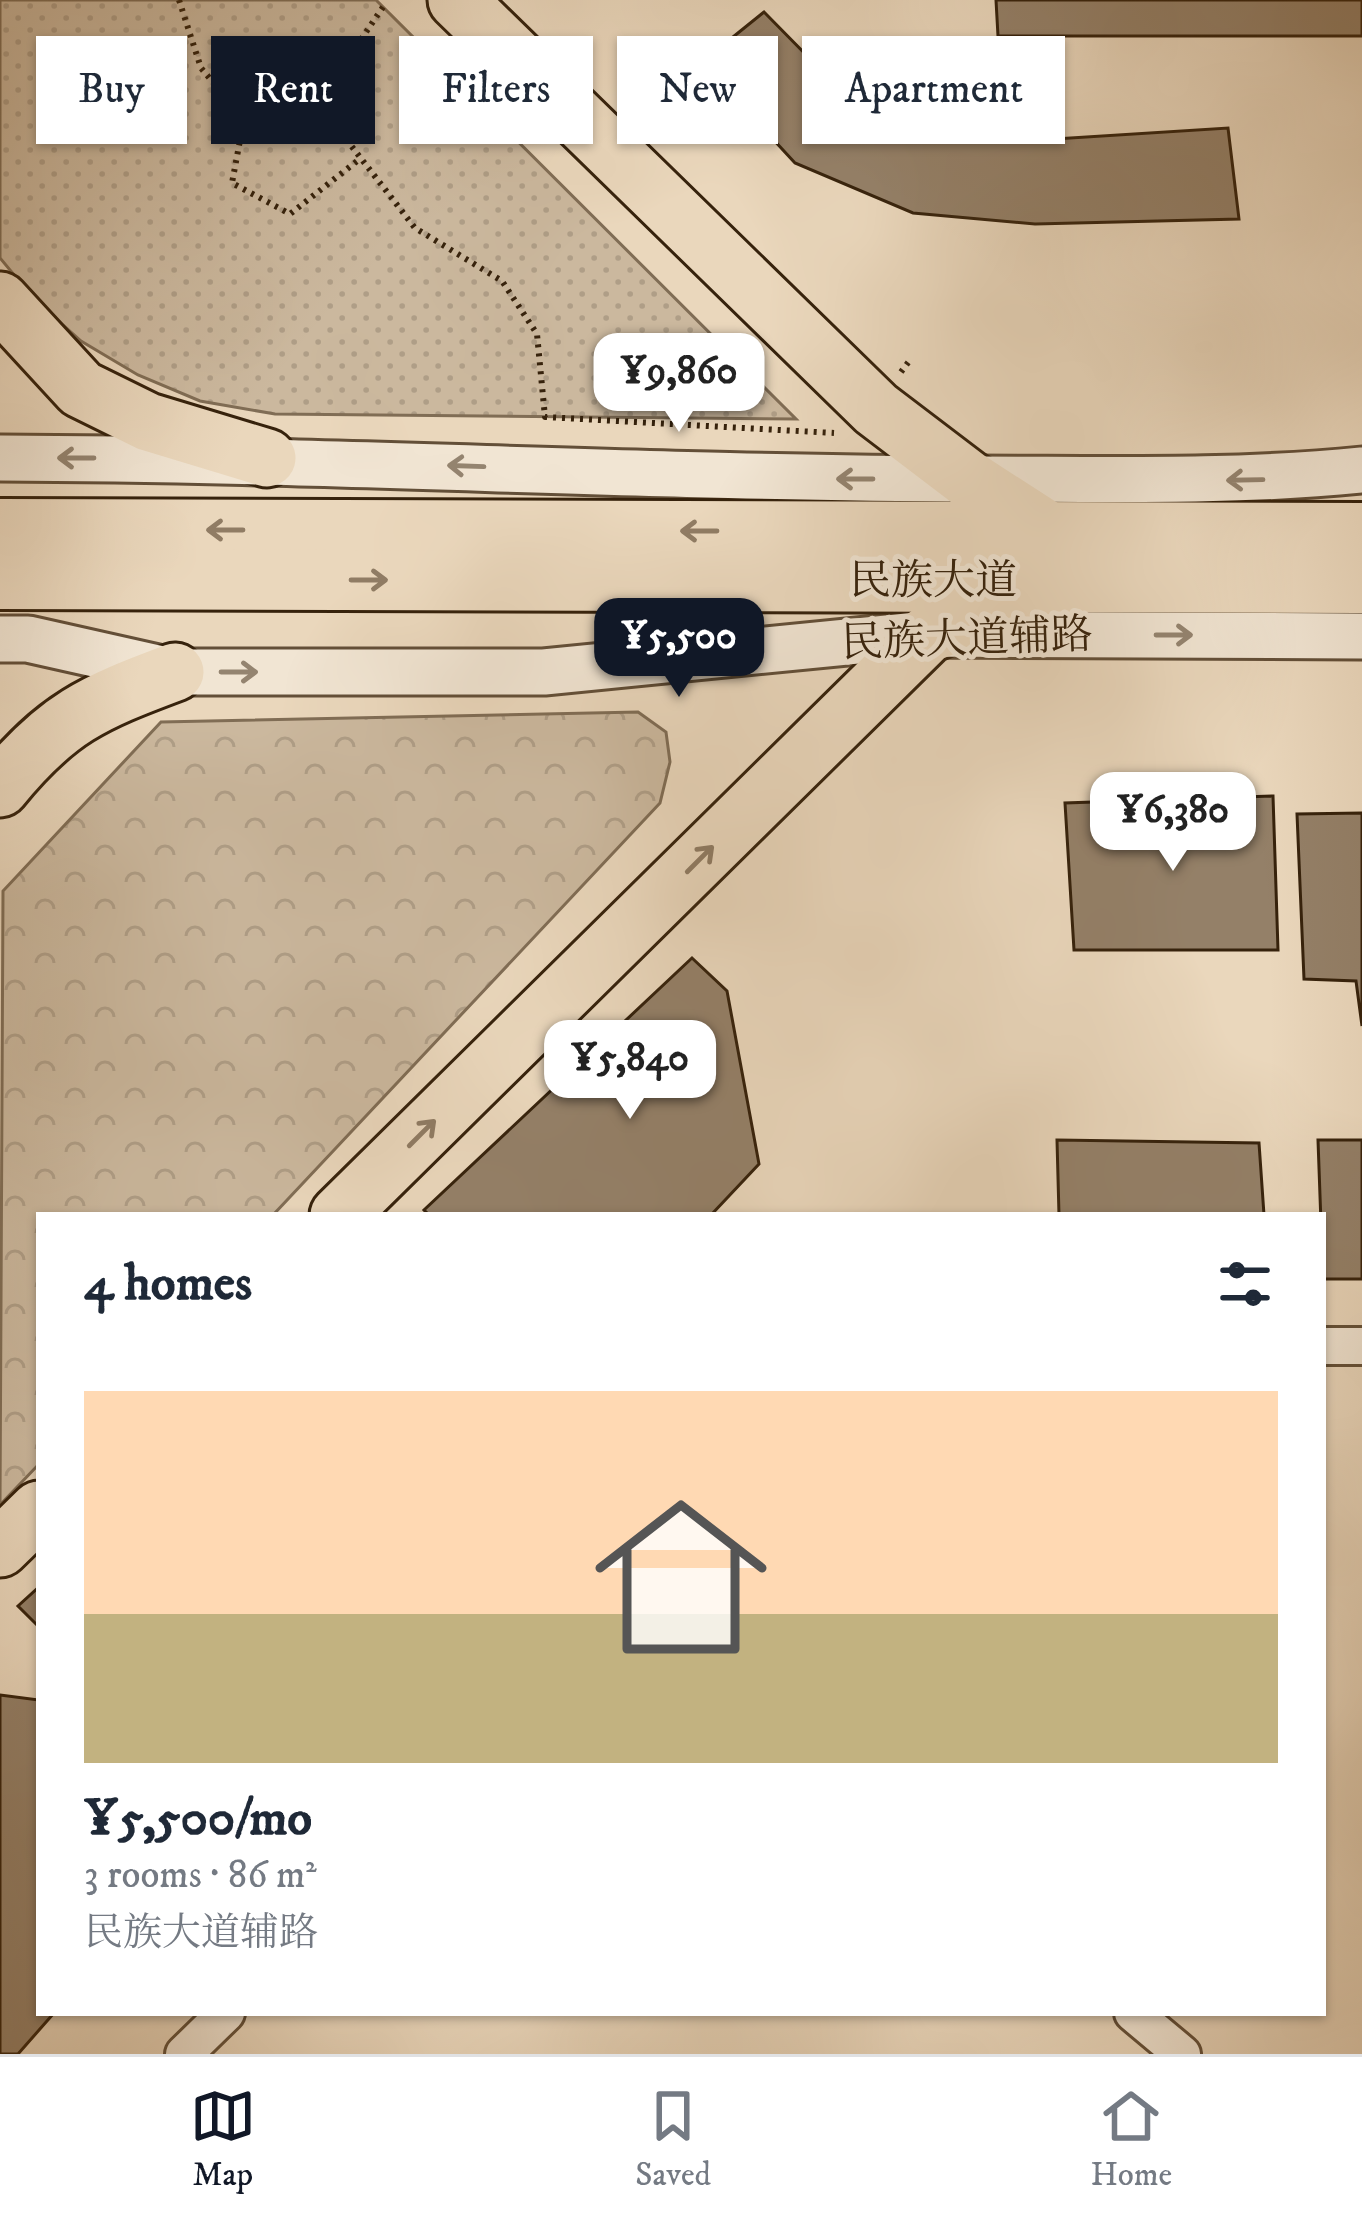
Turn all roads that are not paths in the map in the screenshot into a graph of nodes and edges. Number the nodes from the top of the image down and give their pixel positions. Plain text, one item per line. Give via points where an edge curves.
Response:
1 (457, 0) edge
2 (0, 301) edge
3 (0, 458) edge
4 (267, 458) junction
5 (1362, 470) edge
6 (968, 479) junction
7 (0, 530) edge
8 (1362, 533) edge
9 (1052, 557) junction
10 (0, 579) edge
11 (1362, 583) edge
12 (928, 634) junction
13 (1362, 635) edge
14 (0, 639) edge
15 (175, 672) junction
16 (0, 788) edge
17 (342, 1212) edge
18 (1326, 1346) edge
19 (1362, 1346) edge
20 (36, 1513) edge
21 (0, 1548) edge
22 (223, 2016) edge
23 (1137, 2016) edge
24 (184, 2054) edge
25 (1182, 2054) edge

1 - 6 main road via 876,409
2 - 4 main road via 82,389 148,422
4 -> 3 street
6 -> 4 street
5 -> 6 street via 1260,480
6 - 9 main road
9 -> 7 highway, 民族大道
8 - 9 highway, 民族大道
10 -> 9 highway, 民族大道
9 - 11 highway, 民族大道
9 - 12 main road
12 -> 13 street, 民族大道辅路
15 -> 12 street, 民族大道辅路 via 544,672
17 -> 12 main road
14 - 15 street, 民族大道辅路
15 - 16 main road via 90,704 37,743
18 - 19 street
20 - 21 main road
22 - 24 street
23 - 25 street

